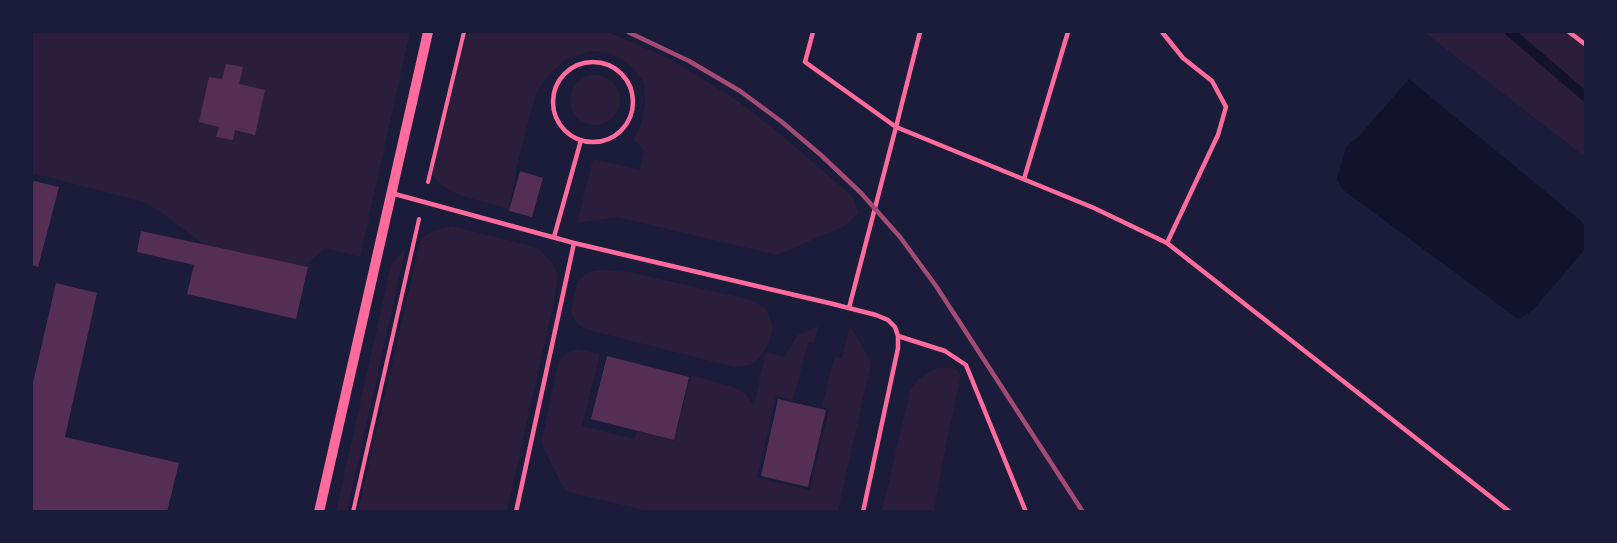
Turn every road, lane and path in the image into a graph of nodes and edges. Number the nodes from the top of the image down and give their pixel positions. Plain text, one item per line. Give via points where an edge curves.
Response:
1 (428, 32) edge
2 (464, 32) edge
3 (813, 32) edge
4 (920, 32) edge
5 (1068, 32) edge
6 (1162, 32) edge
7 (1569, 32) edge
8 (1586, 45) edge
9 (896, 127) junction
10 (580, 140) junction
11 (1024, 179) junction
12 (391, 193) junction
13 (423, 202) junction
14 (554, 237) junction
15 (574, 243) junction
16 (1167, 243) junction
17 (849, 308) junction
18 (898, 336) junction
19 (320, 512) edge
20 (352, 512) edge
21 (516, 512) edge
22 (863, 512) edge
23 (1026, 512) edge
24 (1510, 512) edge

1 - 12 street
2 - 13 path
3 - 9 lane via 805,62
4 - 9 lane
5 - 11 lane
6 - 16 lane via 1183,58 1212,81 1226,107 1218,135
7 - 8 lane
9 - 11 lane
9 - 17 lane
10 - 10 lane via 561,126 553,104 554,92 567,72 577,66 600,63 621,74 628,83 633,107 624,128 615,136 604,141
10 - 14 lane
11 - 16 lane
12 - 13 lane
12 - 19 street
13 - 14 lane
13 - 20 path
14 - 15 lane
15 - 17 lane
15 - 21 lane
16 - 24 lane
17 - 18 lane via 888,320
18 - 22 lane
18 - 23 lane via 945,351 966,365

